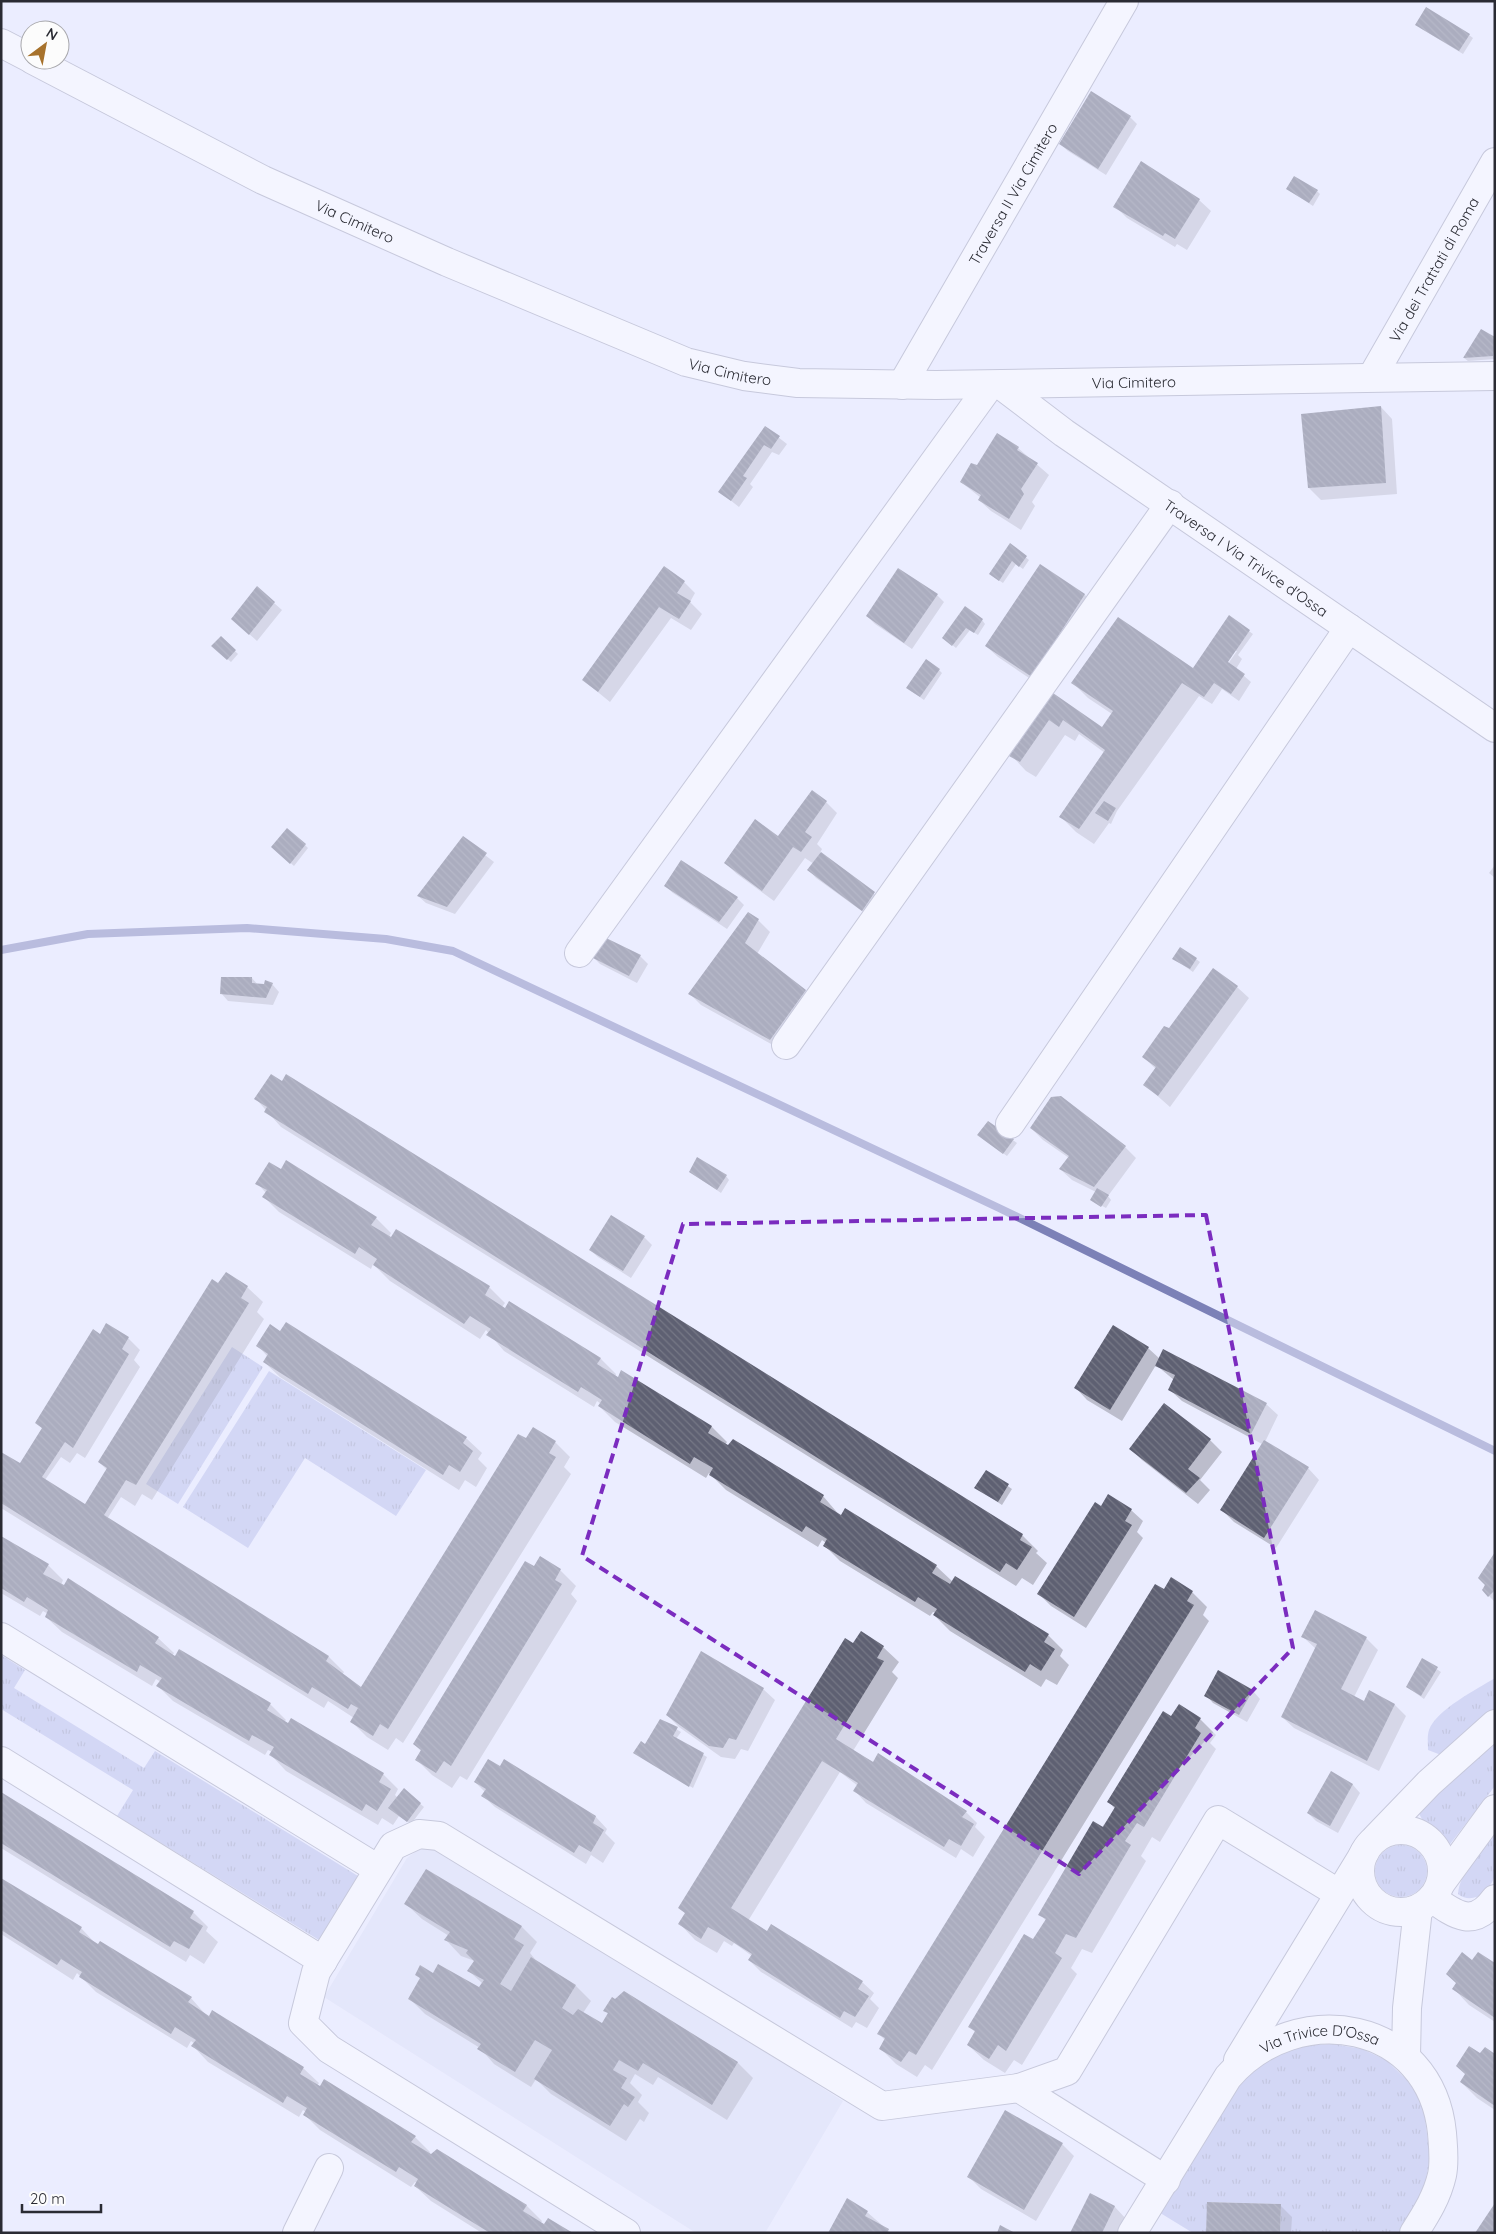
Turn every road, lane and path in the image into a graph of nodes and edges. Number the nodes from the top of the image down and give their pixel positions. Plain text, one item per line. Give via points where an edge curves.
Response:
1 (1124, 1) edge
2 (1, 43) edge
3 (20, 53) edge
4 (53, 70) edge
5 (1495, 162) edge
6 (1495, 376) edge
7 (1372, 377) junction
8 (902, 385) junction
9 (995, 385) junction
10 (1170, 504) junction
11 (1349, 628) junction
12 (1495, 728) edge
13 (579, 953) dead end
14 (786, 1045) dead end
15 (1010, 1124) dead end
16 (1, 1637) edge
17 (1495, 1724) edge
18 (1, 1761) edge
19 (1495, 1809) edge
20 (1369, 1846) junction
21 (378, 1869) junction
22 (1338, 1892) junction
23 (1430, 1897) junction
24 (1495, 1899) edge
25 (323, 1961) junction
26 (1406, 2056) junction
27 (1228, 2077) junction
28 (1020, 2088) junction
29 (329, 2168) dead end
30 (1166, 2180) junction
31 (297, 2233) edge
32 (626, 2233) edge
33 (1132, 2233) edge
34 (1414, 2233) edge

1 - 8 street, Traversa II Via Cimitero
2 - 3 street, Via Cimitero
4 - 8 street, Via Cimitero via 263,180 447,262 686,362 744,376 798,383
5 - 7 street, Via dei Trattati di Roma
6 - 7 street, Via Cimitero
7 - 9 street, Via Cimitero
8 - 9 street, Via Cimitero
9 - 10 street, Traversa I Via Trivice d'Ossa
9 - 13 street
10 - 11 street, Traversa I Via Trivice d'Ossa
10 - 14 street
11 - 12 street, Traversa I Via Trivice d'Ossa
11 - 15 street
16 - 21 street
17 - 20 street via 1429,1783
18 - 25 street
19 - 23 street
20 - 22 street
20 - 23 street via 1360,1871 1365,1891 1379,1906 1398,1912
20 - 23 street via 1382,1835 1402,1830 1422,1836 1437,1852 1442,1867
21 - 25 street
21 - 28 street via 393,1846 419,1834 439,1836 882,2106
22 - 27 street
22 - 28 street via 1218,1820 1067,2071
23 - 24 street via 1452,1914 1468,1918 1486,1911
23 - 26 street via 1407,2008
25 - 32 street via 316,1972 303,2023 329,2049
26 - 27 street, Via Trivice D'Ossa via 1363,2034 1315,2030 1275,2040 1241,2062
26 - 34 street, Via Trivice D'Ossa via 1430,2087 1440,2112 1444,2163 1437,2192
27 - 30 street, Via Trivice D'Ossa
28 - 30 street
29 - 31 street
30 - 33 street, Via Trivice D'Ossa

